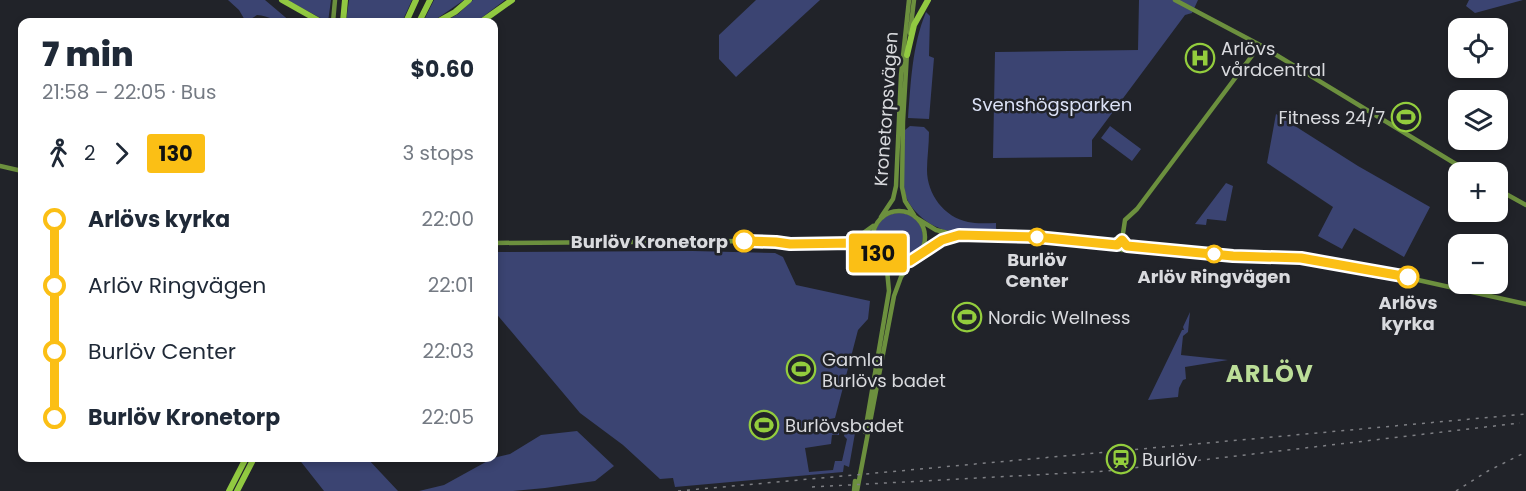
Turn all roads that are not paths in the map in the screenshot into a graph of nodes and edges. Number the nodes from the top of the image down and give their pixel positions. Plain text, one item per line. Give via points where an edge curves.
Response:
1 (282, 0) edge
2 (335, 0) edge
3 (345, 0) edge
4 (417, 0) edge
5 (430, 0) edge
6 (469, 0) edge
7 (512, 0) edge
8 (909, 0) edge
9 (914, 0) edge
10 (928, 0) edge
11 (1175, 0) edge
12 (314, 18) edge
13 (333, 18) edge
14 (343, 18) edge
15 (408, 18) edge
16 (421, 18) edge
17 (446, 18) edge
18 (487, 18) edge
19 (1260, 45) junction
20 (907, 55) junction
21 (1453, 162) edge
22 (0, 166) edge
23 (18, 170) edge
24 (1508, 195) edge
25 (1526, 205) edge
26 (882, 217) junction
27 (916, 217) junction
28 (877, 222) junction
29 (968, 235) junction
30 (1122, 240) junction
31 (498, 243) edge
32 (822, 244) junction
33 (1117, 245) junction
34 (1127, 246) junction
35 (879, 254) junction
36 (916, 257) junction
37 (1526, 304) edge
38 (244, 462) edge
39 (252, 462) edge
40 (229, 491) edge
41 (237, 491) edge
42 (855, 491) edge

1 - 12 highway
2 - 13 main road
3 - 14 highway
4 - 15 highway
5 - 16 highway
6 - 17 highway
7 - 18 highway
8 - 26 main road, Kronetorpsvägen via 900,75 896,186
9 - 20 main road, Kronetorpsvägen
10 - 20 highway via 914,25
11 - 19 main road
19 - 21 main road
19 - 30 main road via 1125,220
20 - 27 main road, Kronetorpsvägen via 902,190
22 - 23 main road
24 - 25 main road
26 - 27 main road via 899,210
26 - 28 main road
27 - 29 main road via 939,231
27 - 36 main road via 924,228 925,238
28 - 32 main road via 857,238
28 - 35 main road via 872,236
29 - 33 main road via 1062,238
29 - 36 main road via 945,239
30 - 33 main road
30 - 34 main road
31 - 32 main road
32 - 35 main road via 853,243
33 - 34 main road via 1122,250
34 - 37 main road via 1301,258
35 - 36 main road via 896,263
35 - 42 main road via 887,270 890,291
36 - 42 main road via 895,292
38 - 40 highway
39 - 41 highway

